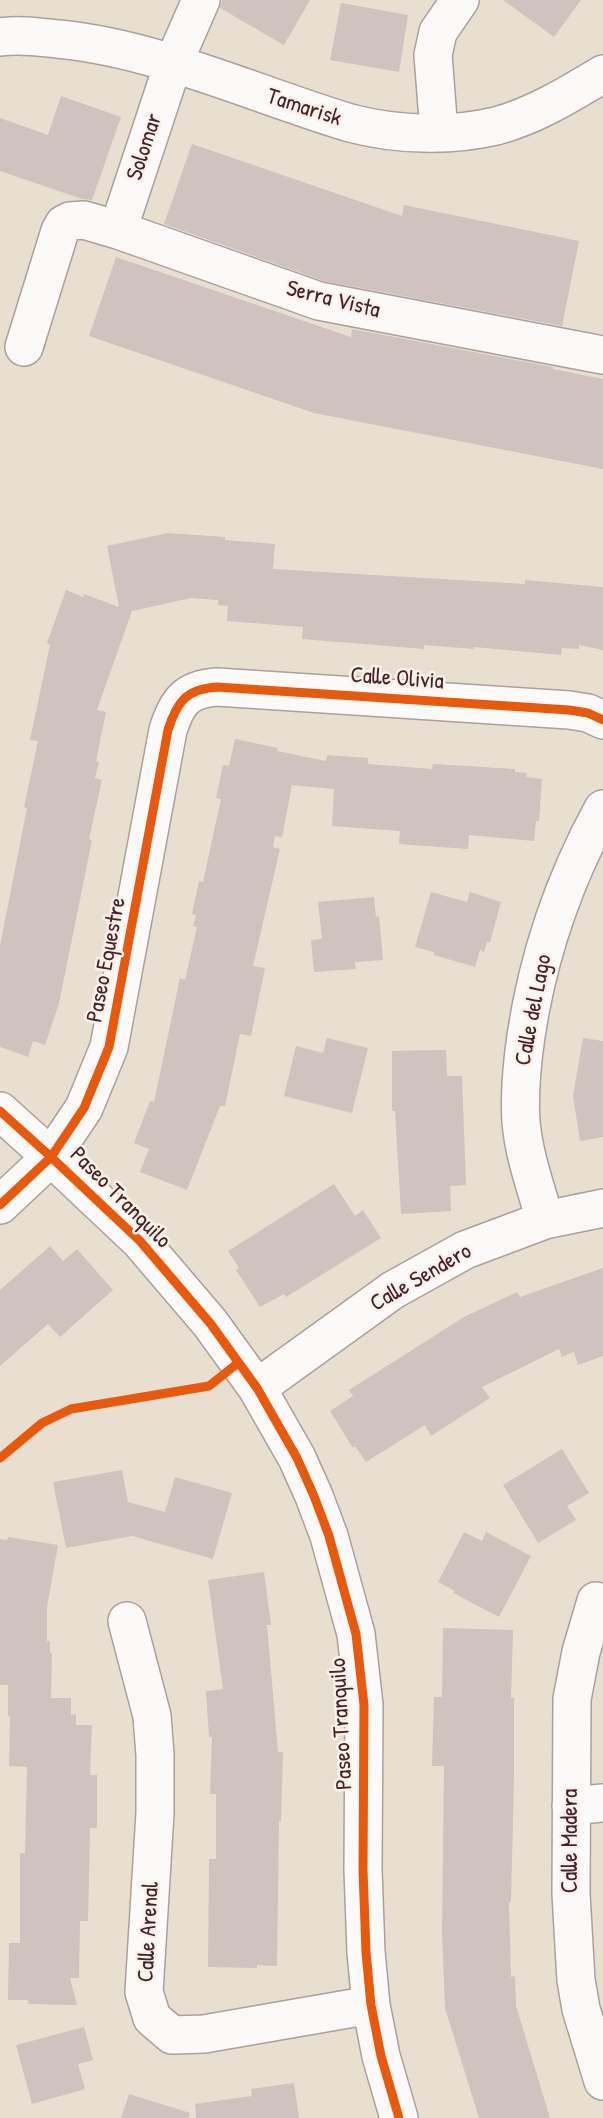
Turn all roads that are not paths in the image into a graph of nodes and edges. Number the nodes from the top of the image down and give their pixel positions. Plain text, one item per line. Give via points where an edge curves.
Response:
1 (201, 0) edge
2 (460, 0) edge
3 (0, 37) edge
4 (173, 64) junction
5 (603, 74) edge
6 (439, 132) junction
7 (118, 230) junction
8 (24, 347) dead end
9 (603, 355) edge
10 (189, 694) joint
11 (603, 720) edge
12 (603, 809) edge
13 (0, 1111) edge
14 (51, 1157) junction
15 (0, 1205) edge
16 (603, 1208) edge
17 (545, 1220) junction
18 (257, 1388) junction
19 (596, 1601) dead end
20 (128, 1621) dead end
21 (587, 1804) edge
22 (371, 2006) junction
23 (603, 2081) edge
24 (399, 2118) edge

1 - 4 street, Solomar
2 - 6 street via 438,32 433,55
3 - 4 street, Tamarisk via 94,42
4 - 6 street, Tamarisk via 372,129
4 - 7 street, Solomar
5 - 6 street, Tamarisk via 522,117 496,126
7 - 8 street, Serra Vista via 84,220 64,224
7 - 9 street, Serra Vista via 319,301
10 - 11 street, Calle Olivia via 217,687 569,709
10 - 14 street, Paseo Equestre via 174,710 167,730 109,1047 84,1108
12 - 17 street, Calle del Lago via 551,925 525,1044 521,1121
13 - 14 street, Paseo Tranquilo
14 - 15 street, Paseo Equestre
14 - 18 street, Paseo Tranquilo via 139,1241 210,1323
16 - 17 street, Calle Sendero
17 - 18 street, Calle Sendero via 466,1250 393,1290
18 - 22 street, Paseo Tranquilo via 314,1496 356,1634 365,1705 363,1870
19 - 21 street, Calle Madera via 572,1699
20 - 22 street, Calle Arenal via 152,1716 155,1755 144,1992 152,2018 172,2035 204,2034
21 - 23 street, Calle Madera via 571,1894 576,1980
22 - 24 street, Paseo Tranquilo

